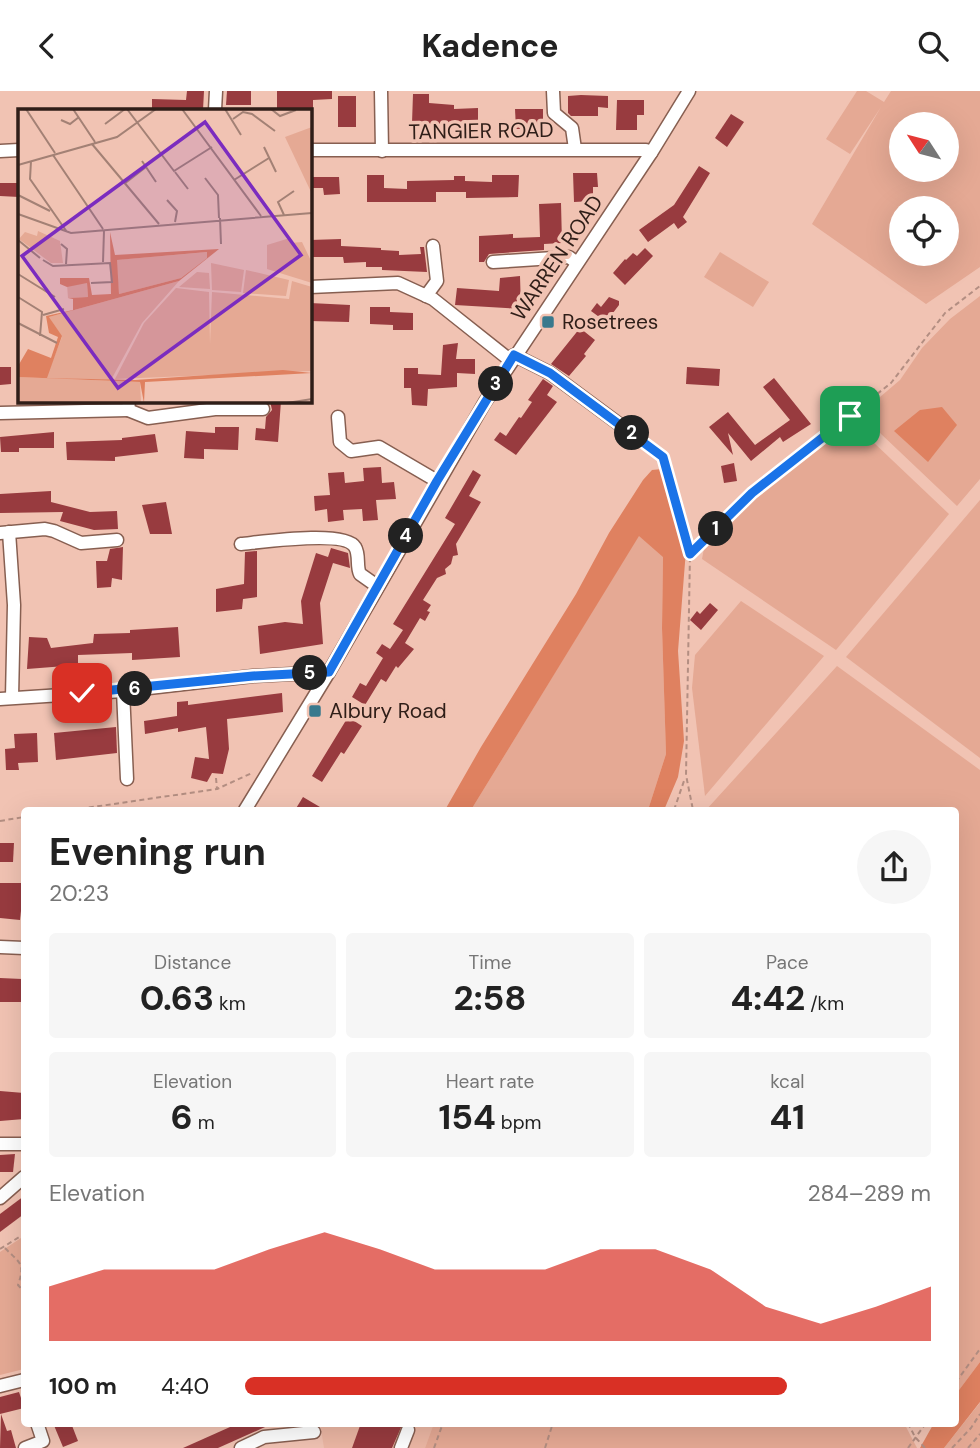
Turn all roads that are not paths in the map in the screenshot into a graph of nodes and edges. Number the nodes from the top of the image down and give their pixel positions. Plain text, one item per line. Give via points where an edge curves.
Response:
1 (216, 91) edge
2 (381, 91) edge
3 (553, 91) edge
4 (689, 91) edge
5 (215, 109) edge
6 (575, 149) junction
7 (18, 150) edge
8 (312, 150) edge
9 (0, 151) edge
10 (382, 151) junction
11 (651, 153) junction
12 (433, 246) dead end
13 (493, 262) dead end
14 (577, 263) junction
15 (312, 287) edge
16 (426, 296) junction
17 (512, 358) junction
18 (129, 406) edge
19 (263, 409) dead end
20 (0, 413) edge
21 (338, 417) dead end
22 (642, 441) road end
23 (437, 481) junction
24 (4, 532) edge
25 (117, 541) dead end
26 (241, 544) dead end
27 (377, 586) junction
28 (329, 672) junction
29 (123, 691) junction
30 (6, 698) edge
31 (127, 779) dead end
32 (247, 807) edge
33 (0, 947) edge
34 (21, 948) edge
35 (0, 1143) edge
36 (21, 1144) edge
37 (21, 1180) edge
38 (0, 1198) edge
39 (21, 1381) edge
40 (0, 1386) edge
41 (38, 1427) edge
42 (408, 1430) dead end
43 (314, 1432) dead end
44 (25, 1448) edge
45 (242, 1448) edge
46 (401, 1448) edge

1 - 5 street
2 - 10 street
3 - 6 street via 554,113 572,128
4 - 11 street, WARREN ROAD
6 - 10 street, TANGIER ROAD
6 - 11 street, TANGIER ROAD
7 - 9 street
8 - 10 street, TANGIER ROAD
11 - 14 street, WARREN ROAD
12 - 16 street via 437,281
13 - 14 street via 569,257
14 - 17 street, WARREN ROAD
15 - 16 street via 398,283
16 - 17 street
17 - 22 street via 550,373
17 - 23 street, WARREN ROAD
18 - 19 street via 148,418 215,409
18 - 20 street
21 - 23 street via 340,442 351,451 379,447
23 - 27 street, WARREN ROAD
24 - 25 street via 45,529 81,543
24 - 30 street via 14,605
26 - 27 street via 331,537 356,548 360,574
27 - 28 street, WARREN ROAD
28 - 29 street
28 - 32 street, WARREN ROAD
29 - 30 street
29 - 31 street
33 - 34 street
35 - 36 street
37 - 38 street
39 - 40 street
41 - 44 street via 43,1441
42 - 46 street
43 - 45 street via 264,1437

